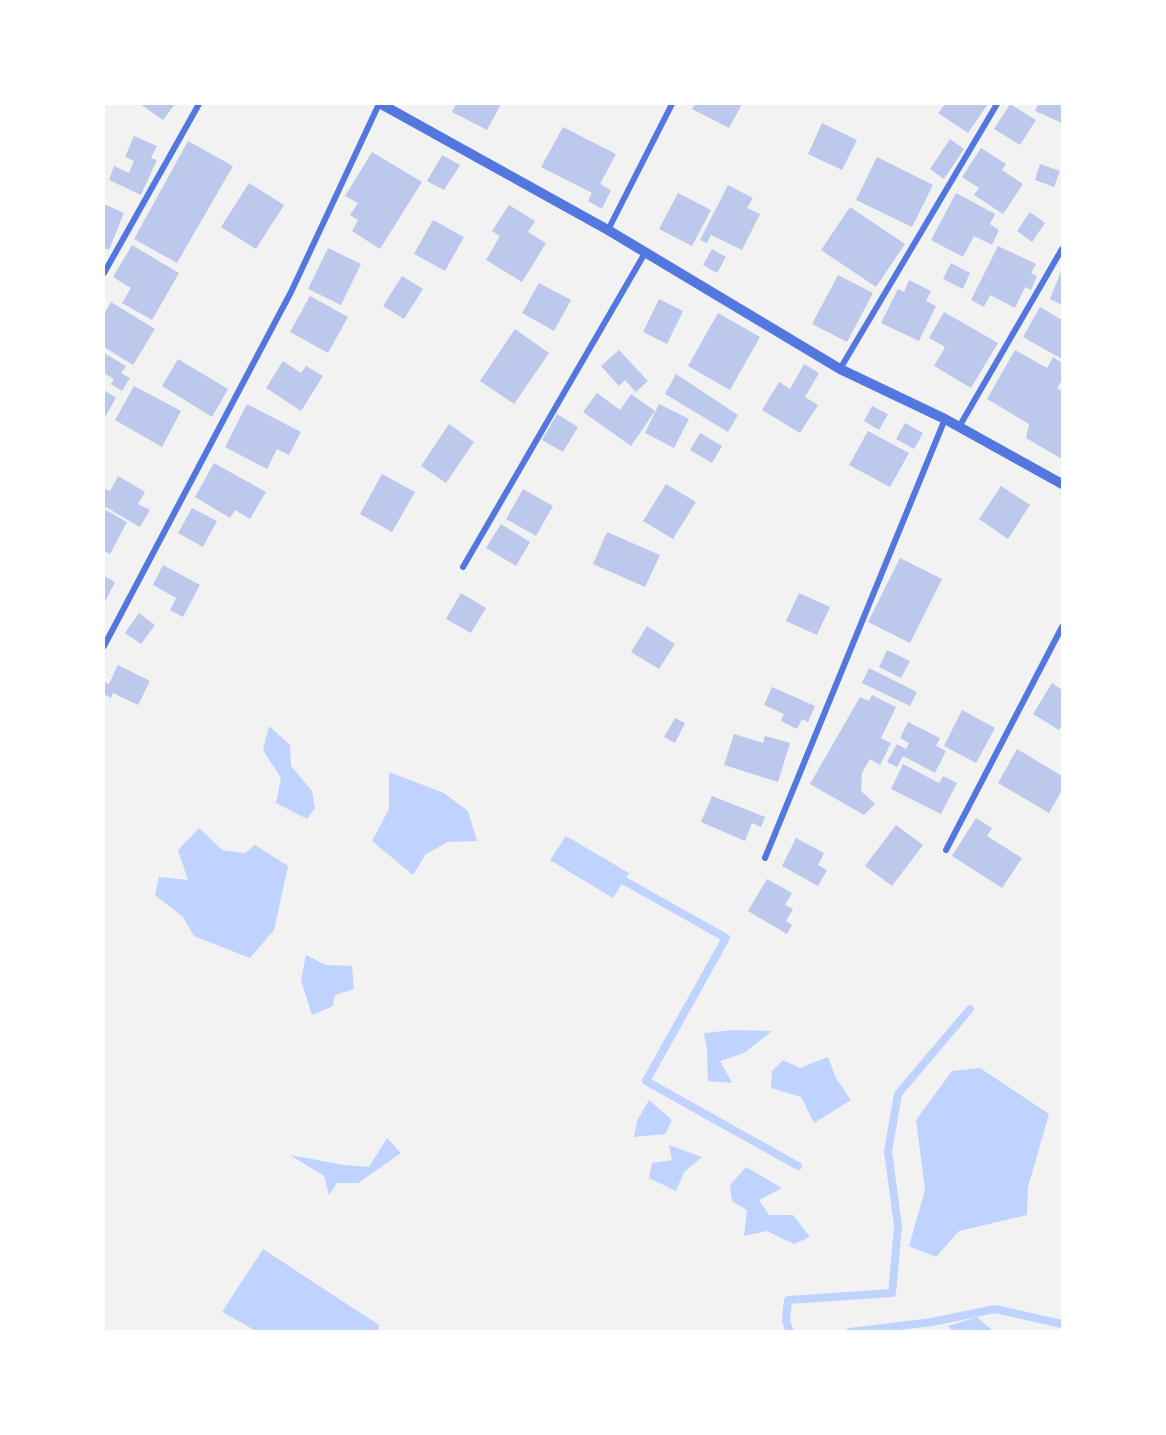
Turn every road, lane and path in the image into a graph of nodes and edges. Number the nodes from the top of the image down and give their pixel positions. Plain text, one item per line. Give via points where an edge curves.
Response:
1 (200, 104) edge
2 (380, 104) edge
3 (672, 104) edge
4 (997, 104) edge
5 (608, 230) junction
6 (1062, 249) edge
7 (645, 253) junction
8 (104, 273) edge
9 (840, 369) junction
10 (945, 419) junction
11 (958, 428) junction
12 (1062, 484) edge
13 (463, 567) dead end
14 (1062, 627) edge
15 (104, 646) edge
16 (946, 850) dead end
17 (765, 858) dead end

1 - 8 street
2 - 5 street
2 - 15 street via 291,292
3 - 5 street
4 - 9 street
5 - 7 street
6 - 11 street
7 - 9 street
7 - 13 street
9 - 10 street
10 - 11 street
10 - 17 street
11 - 12 street
14 - 16 street

